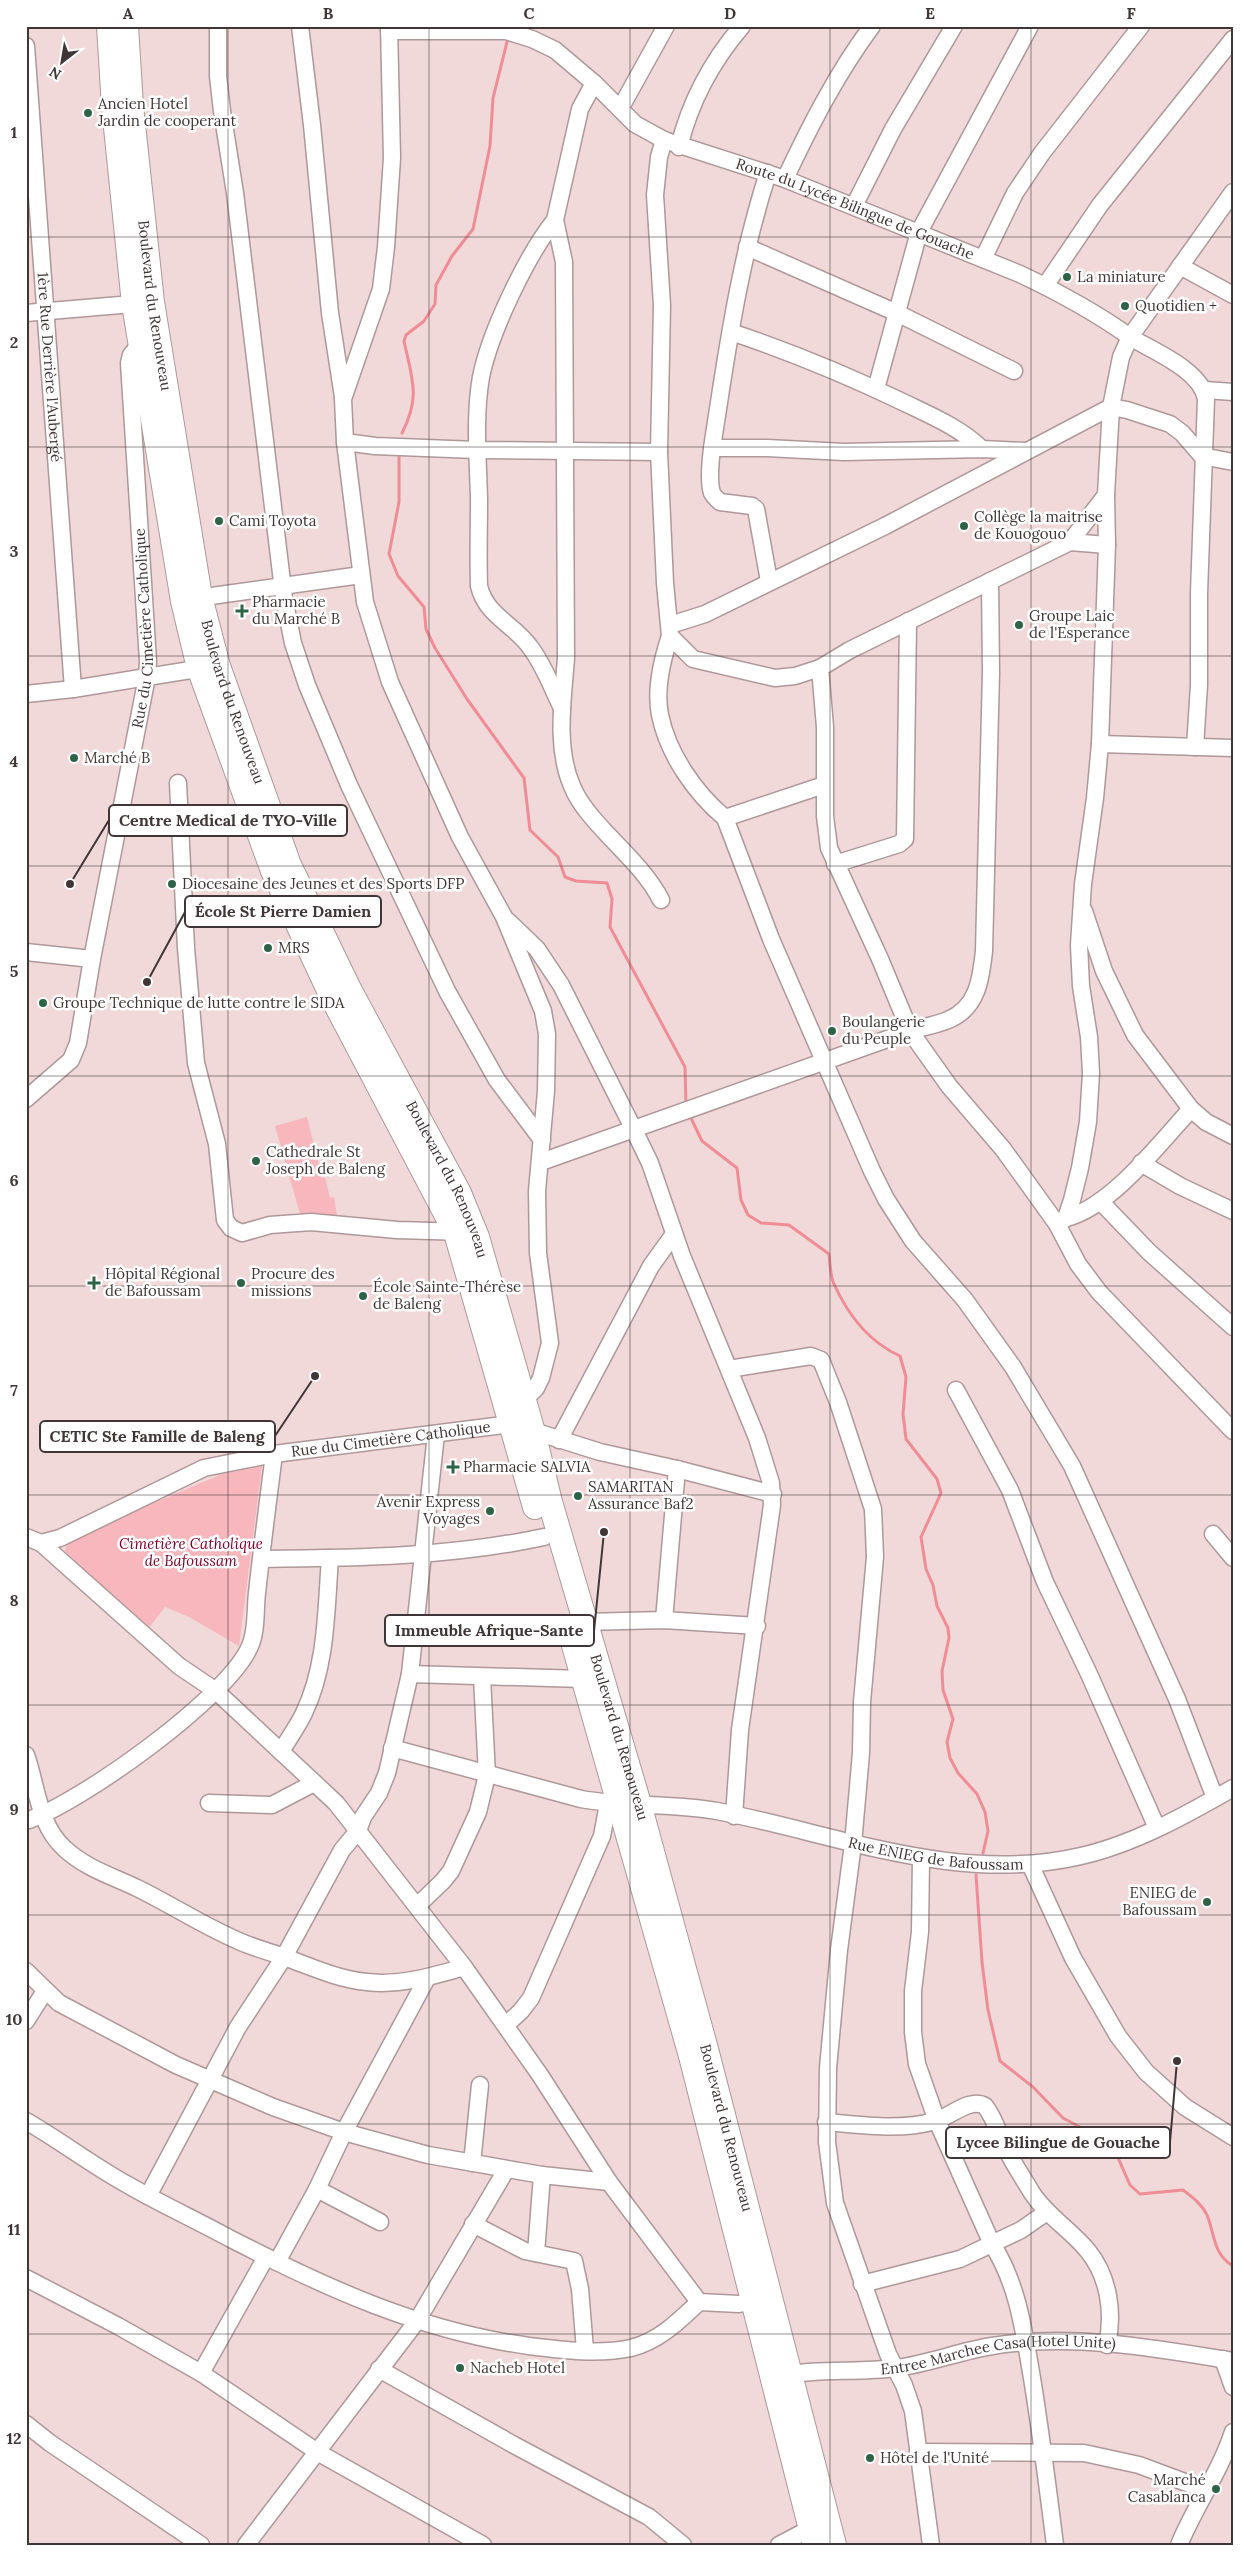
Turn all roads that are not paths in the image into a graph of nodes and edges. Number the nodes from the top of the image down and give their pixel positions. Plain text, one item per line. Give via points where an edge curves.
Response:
1 (109, 26) edge
2 (126, 26) edge
3 (218, 26) edge
4 (300, 26) edge
5 (666, 26) edge
6 (742, 26) edge
7 (872, 26) edge
8 (954, 26) edge
9 (1030, 26) edge
10 (1141, 26) edge
11 (389, 29) edge
12 (1233, 39) edge
13 (26, 46) edge
14 (594, 83) junction
15 (122, 89) junction
16 (620, 109) junction
17 (664, 140) junction
18 (679, 147) junction
19 (768, 173) junction
20 (785, 179) junction
21 (1233, 192) edge
22 (854, 206) junction
23 (555, 220) junction
24 (919, 232) junction
25 (747, 247) junction
26 (983, 259) junction
27 (1180, 266) junction
28 (1045, 286) junction
29 (1233, 295) edge
30 (143, 303) junction
31 (45, 312) junction
32 (26, 313) edge
33 (897, 313) junction
34 (731, 332) junction
35 (1130, 337) junction
36 (140, 344) junction
37 (1014, 371) dead end
38 (876, 389) junction
39 (1205, 390) junction
40 (1233, 392) edge
41 (343, 400) junction
42 (1111, 407) junction
43 (345, 442) junction
44 (712, 448) junction
45 (982, 448) junction
46 (476, 450) junction
47 (564, 451) junction
48 (1026, 451) junction
49 (659, 452) junction
50 (1202, 456) junction
51 (1233, 462) edge
52 (1106, 495) junction
53 (1070, 542) junction
54 (1107, 544) junction
55 (361, 575) junction
56 (769, 581) junction
57 (990, 581) junction
58 (284, 586) junction
59 (192, 599) junction
60 (908, 622) junction
61 (670, 631) junction
62 (209, 667) junction
63 (820, 668) junction
64 (146, 677) junction
65 (73, 689) junction
66 (26, 694) edge
67 (562, 710) junction
68 (1100, 744) junction
69 (1195, 747) junction
70 (1233, 748) edge
71 (178, 783) dead end
72 (824, 785) junction
73 (724, 818) junction
74 (835, 864) junction
75 (661, 900) dead end
76 (1081, 903) junction
77 (504, 917) junction
78 (26, 952) edge
79 (92, 959) junction
80 (910, 1031) junction
81 (823, 1062) junction
82 (26, 1099) edge
83 (1190, 1109) junction
84 (634, 1130) junction
85 (1233, 1136) edge
86 (542, 1140) junction
87 (541, 1162) junction
88 (1141, 1163) junction
89 (1100, 1202) junction
90 (1233, 1211) edge
91 (1061, 1221) junction
92 (465, 1232) junction
93 (674, 1234) junction
94 (1233, 1327) edge
95 (729, 1369) junction
96 (956, 1390) dead end
97 (518, 1416) junction
98 (1233, 1431) edge
99 (436, 1434) junction
100 (559, 1440) junction
101 (274, 1454) junction
102 (677, 1468) junction
103 (772, 1494) junction
104 (1213, 1534) dead end
105 (544, 1536) junction
106 (34, 1540) edge
107 (422, 1554) junction
108 (330, 1558) junction
109 (1233, 1558) edge
110 (261, 1559) junction
111 (664, 1620) junction
112 (584, 1622) junction
113 (757, 1626) junction
114 (410, 1674) junction
115 (482, 1676) junction
116 (591, 1677) junction
117 (216, 1691) junction
118 (392, 1748) junction
119 (281, 1752) junction
120 (26, 1755) edge
121 (487, 1774) junction
122 (314, 1783) junction
123 (1233, 1788) edge
124 (1215, 1798) junction
125 (209, 1803) dead end
126 (623, 1804) junction
127 (42, 1816) junction
128 (734, 1816) junction
129 (26, 1821) edge
130 (1157, 1828) junction
131 (358, 1831) junction
132 (853, 1844) junction
133 (921, 1858) junction
134 (1030, 1864) junction
135 (417, 1906) junction
136 (284, 1957) junction
137 (464, 1967) junction
138 (26, 1971) edge
139 (427, 1978) junction
140 (45, 1991) junction
141 (26, 2021) edge
142 (506, 2025) junction
143 (209, 2080) junction
144 (480, 2084) dead end
145 (26, 2121) edge
146 (937, 2121) junction
147 (826, 2122) junction
148 (344, 2132) junction
149 (1233, 2137) edge
150 (472, 2163) junction
151 (506, 2170) junction
152 (542, 2175) junction
153 (609, 2182) junction
154 (317, 2188) junction
155 (148, 2196) junction
156 (1047, 2212) junction
157 (380, 2222) dead end
158 (472, 2224) junction
159 (992, 2244) junction
160 (536, 2253) junction
161 (272, 2260) junction
162 (26, 2278) edge
163 (862, 2284) junction
164 (761, 2300) junction
165 (699, 2302) junction
166 (417, 2321) junction
167 (1026, 2343) junction
168 (1108, 2345) junction
169 (584, 2350) junction
170 (1228, 2360) edge
171 (896, 2368) junction
172 (379, 2369) junction
173 (201, 2373) junction
174 (782, 2376) junction
175 (1233, 2387) edge
176 (26, 2424) edge
177 (1233, 2432) edge
178 (918, 2452) junction
179 (1044, 2452) junction
180 (319, 2453) junction
181 (1206, 2490) junction
182 (818, 2531) edge
183 (201, 2545) edge
184 (246, 2545) edge
185 (483, 2545) edge
186 (683, 2545) edge
187 (779, 2545) edge
188 (834, 2545) edge
189 (931, 2545) edge
190 (1055, 2545) edge
191 (1179, 2545) edge

1 - 15 highway, Boulevard du Renouveau
2 - 15 highway, Boulevard du Renouveau
3 - 58 street via 222,111
4 - 41 street via 330,313
5 - 16 street
6 - 18 street via 712,66 686,121
7 - 20 street via 815,116
8 - 22 street via 893,129
9 - 24 street
10 - 26 street via 1042,153 1015,193
11 - 14 street, Route du Lycée Bilingue de Gouache via 512,33 555,50
11 - 41 street via 392,158 381,288
12 - 28 street via 1100,205
13 - 31 street, 1ère Rue Derrière l'Aubergé
14 - 16 street, Route du Lycée Bilingue de Gouache
14 - 23 street via 580,109
15 - 30 highway, Boulevard du Renouveau
16 - 17 street, Route du Lycée Bilingue de Gouache via 635,124
17 - 18 street, Route du Lycée Bilingue de Gouache
17 - 49 street via 655,195 662,305
18 - 19 street, Route du Lycée Bilingue de Gouache
19 - 20 street, Route du Lycée Bilingue de Gouache
19 - 25 street
20 - 22 street, Route du Lycée Bilingue de Gouache
21 - 27 street
22 - 24 street, Route du Lycée Bilingue de Gouache
23 - 46 street via 538,242 518,282 485,361
23 - 47 street via 564,262
24 - 26 street, Route du Lycée Bilingue de Gouache
24 - 33 street
25 - 33 street
25 - 34 street
26 - 28 street, Route du Lycée Bilingue de Gouache
27 - 29 street
27 - 35 street
28 - 35 street, Route du Lycée Bilingue de Gouache via 1103,317
30 - 31 street
30 - 36 highway, Boulevard du Renouveau
30 - 59 highway, Boulevard du Renouveau
31 - 32 street
31 - 65 street, 1ère Rue Derrière l'Aubergé
33 - 37 street
33 - 38 street
34 - 38 street
34 - 44 street
35 - 39 street, Route du Lycée Bilingue de Gouache via 1160,352
35 - 42 street via 1121,357
36 - 59 highway, Boulevard du Renouveau
36 - 64 street, Rue du Cimetière Catholique via 129,363 148,661
38 - 45 street via 958,428
39 - 40 street
39 - 50 street
41 - 43 street
42 - 48 street
42 - 50 street via 1170,424
42 - 52 street
43 - 46 street
43 - 55 street
44 - 45 street via 844,452
44 - 56 street via 712,493 720,502 756,509
45 - 48 street
46 - 47 street
46 - 67 street via 479,586 482,597 500,620 530,646
47 - 49 street
47 - 67 street via 566,658
48 - 56 street via 884,526
49 - 61 street
50 - 51 street
50 - 69 street via 1199,685
52 - 53 street
52 - 54 street
53 - 54 street
53 - 57 street
54 - 68 street
55 - 58 street
55 - 77 street via 374,636 405,719 460,837
56 - 61 street
57 - 60 street
57 - 80 street via 991,673 981,981 976,994 963,1010 948,1020
58 - 59 street
58 - 86 street via 292,643 320,720 349,785 447,991 497,1080
59 - 62 highway, Boulevard du Renouveau
60 - 63 street
60 - 74 street via 904,839 899,844
61 - 63 street via 692,659 775,678
61 - 73 street via 663,658 660,716 686,775 699,794
62 - 64 street
62 - 92 highway, Boulevard du Renouveau via 281,868 341,994
63 - 72 street via 825,727
64 - 65 street
64 - 79 street, Rue du Cimetière Catholique
65 - 66 street
67 - 75 street via 565,768 572,788
68 - 69 street
68 - 76 street
69 - 70 street
71 - 92 street via 186,948 196,1063 217,1144 225,1220 231,1228 242,1233 270,1225 311,1222
72 - 73 street
72 - 74 street via 829,848
73 - 81 street via 770,939
74 - 80 street
76 - 83 street via 1117,1002 1135,1035
76 - 91 street via 1081,986 1092,1073 1080,1168
77 - 84 street via 537,949 561,985
77 - 86 street via 543,1011 547,1034
78 - 79 street
79 - 82 street, Rue du Cimetière Catholique via 78,1043 71,1060
80 - 81 street
80 - 91 street via 949,1086
81 - 84 street
81 - 124 street via 886,1199 913,1241 965,1300 1013,1367 1072,1466 1176,1699
83 - 85 street via 1206,1122
83 - 88 street
84 - 87 street
84 - 93 street via 650,1163
86 - 87 street
87 - 97 street via 536,1191 538,1253 550,1343 541,1378
88 - 89 street
88 - 90 street
89 - 91 street
89 - 94 street via 1149,1252
91 - 98 street via 1078,1264 1099,1292
92 - 97 highway, Boulevard du Renouveau
93 - 95 street
93 - 100 street via 651,1266
95 - 103 street via 757,1438
95 - 132 street via 811,1356 821,1360 873,1509 875,1557
96 - 130 street via 1010,1490 1045,1582
97 - 99 street, Rue du Cimetière Catholique
97 - 100 street
97 - 105 highway, Boulevard du Renouveau
97 - 112 highway, Boulevard du Renouveau
99 - 101 street, Rue du Cimetière Catholique
99 - 107 street
100 - 102 street
101 - 106 street, Rue du Cimetière Catholique via 204,1468 60,1538
101 - 110 street
102 - 103 street
102 - 111 street
103 - 113 street
104 - 109 street
105 - 107 street via 495,1547
105 - 116 highway, Boulevard du Renouveau
106 - 117 street via 180,1666
107 - 108 street
107 - 114 street
108 - 110 street
108 - 119 street via 326,1621 316,1681 304,1713
110 - 117 street via 252,1642
111 - 112 street
111 - 113 street
112 - 116 highway, Boulevard du Renouveau
113 - 128 street via 740,1730
114 - 115 street
114 - 118 street
115 - 116 street
115 - 121 street
116 - 126 highway, Boulevard du Renouveau
117 - 119 street
117 - 127 street via 152,1745
118 - 121 street, Rue ENIEG de Bafoussam
118 - 131 street via 379,1793
119 - 122 street
120 - 127 street
121 - 126 street, Rue ENIEG de Bafoussam
121 - 135 street via 478,1812 455,1863 443,1881
122 - 125 street via 272,1805
122 - 131 street via 336,1803
123 - 124 street, Rue ENIEG de Bafoussam
124 - 130 street, Rue ENIEG de Bafoussam
126 - 128 street, Rue ENIEG de Bafoussam via 695,1808
126 - 142 street via 602,1836 527,2005
126 - 164 highway, Boulevard du Renouveau via 699,2055
127 - 129 street
127 - 136 street via 64,1848 80,1860 242,1943
128 - 132 street, Rue ENIEG de Bafoussam
130 - 134 street, Rue ENIEG de Bafoussam via 1081,1856
131 - 135 street
131 - 136 street via 342,1850
132 - 133 street, Rue ENIEG de Bafoussam
132 - 147 street via 839,1950
133 - 134 street, Rue ENIEG de Bafoussam via 976,1865
133 - 146 street via 913,2032 917,2064
134 - 149 street via 1072,1958 1118,2036 1152,2078 1186,2107
135 - 137 street
136 - 139 street via 326,1974 368,1982
136 - 143 street via 238,2027
137 - 139 street
137 - 142 street
138 - 140 street
139 - 148 street
140 - 141 street
140 - 143 street via 66,2006
142 - 153 street
143 - 148 street
143 - 155 street
144 - 150 street
145 - 155 street
146 - 147 street via 910,2126
146 - 156 street via 974,2103 985,2106 1007,2150
146 - 159 street
147 - 163 street via 832,2188
148 - 150 street via 420,2153
148 - 154 street
150 - 151 street
151 - 152 street
151 - 158 street
152 - 153 street
152 - 160 street
153 - 165 street
154 - 157 street
154 - 161 street
155 - 161 street
156 - 159 street
156 - 168 street via 1088,2251 1100,2270 1108,2292
158 - 160 street via 500,2240
158 - 166 street
159 - 163 street via 960,2259
159 - 167 street via 1013,2288
160 - 169 street via 569,2258 577,2265
161 - 166 street via 361,2301
161 - 173 street
162 - 173 street
163 - 171 street
164 - 165 street
164 - 174 highway, Boulevard du Renouveau
165 - 169 street via 677,2324 648,2342 613,2350
166 - 169 street via 485,2340
166 - 172 street
167 - 168 street, Entree Marchee Casa(Hotel Unite)
167 - 171 street, Entree Marchee Casa(Hotel Unite) via 992,2346
167 - 179 street
168 - 170 street, Entree Marchee Casa(Hotel Unite)
170 - 175 street
171 - 174 street, Entree Marchee Casa(Hotel Unite)
171 - 178 street via 913,2411
172 - 180 street
172 - 186 street via 514,2446 649,2517
173 - 180 street
174 - 182 highway, Boulevard du Renouveau
176 - 183 street
177 - 181 street
178 - 179 street
178 - 189 street
179 - 181 street via 1112,2458
179 - 190 street
180 - 184 street
180 - 185 street
181 - 191 street
182 - 187 street
182 - 188 highway, Boulevard du Renouveau

